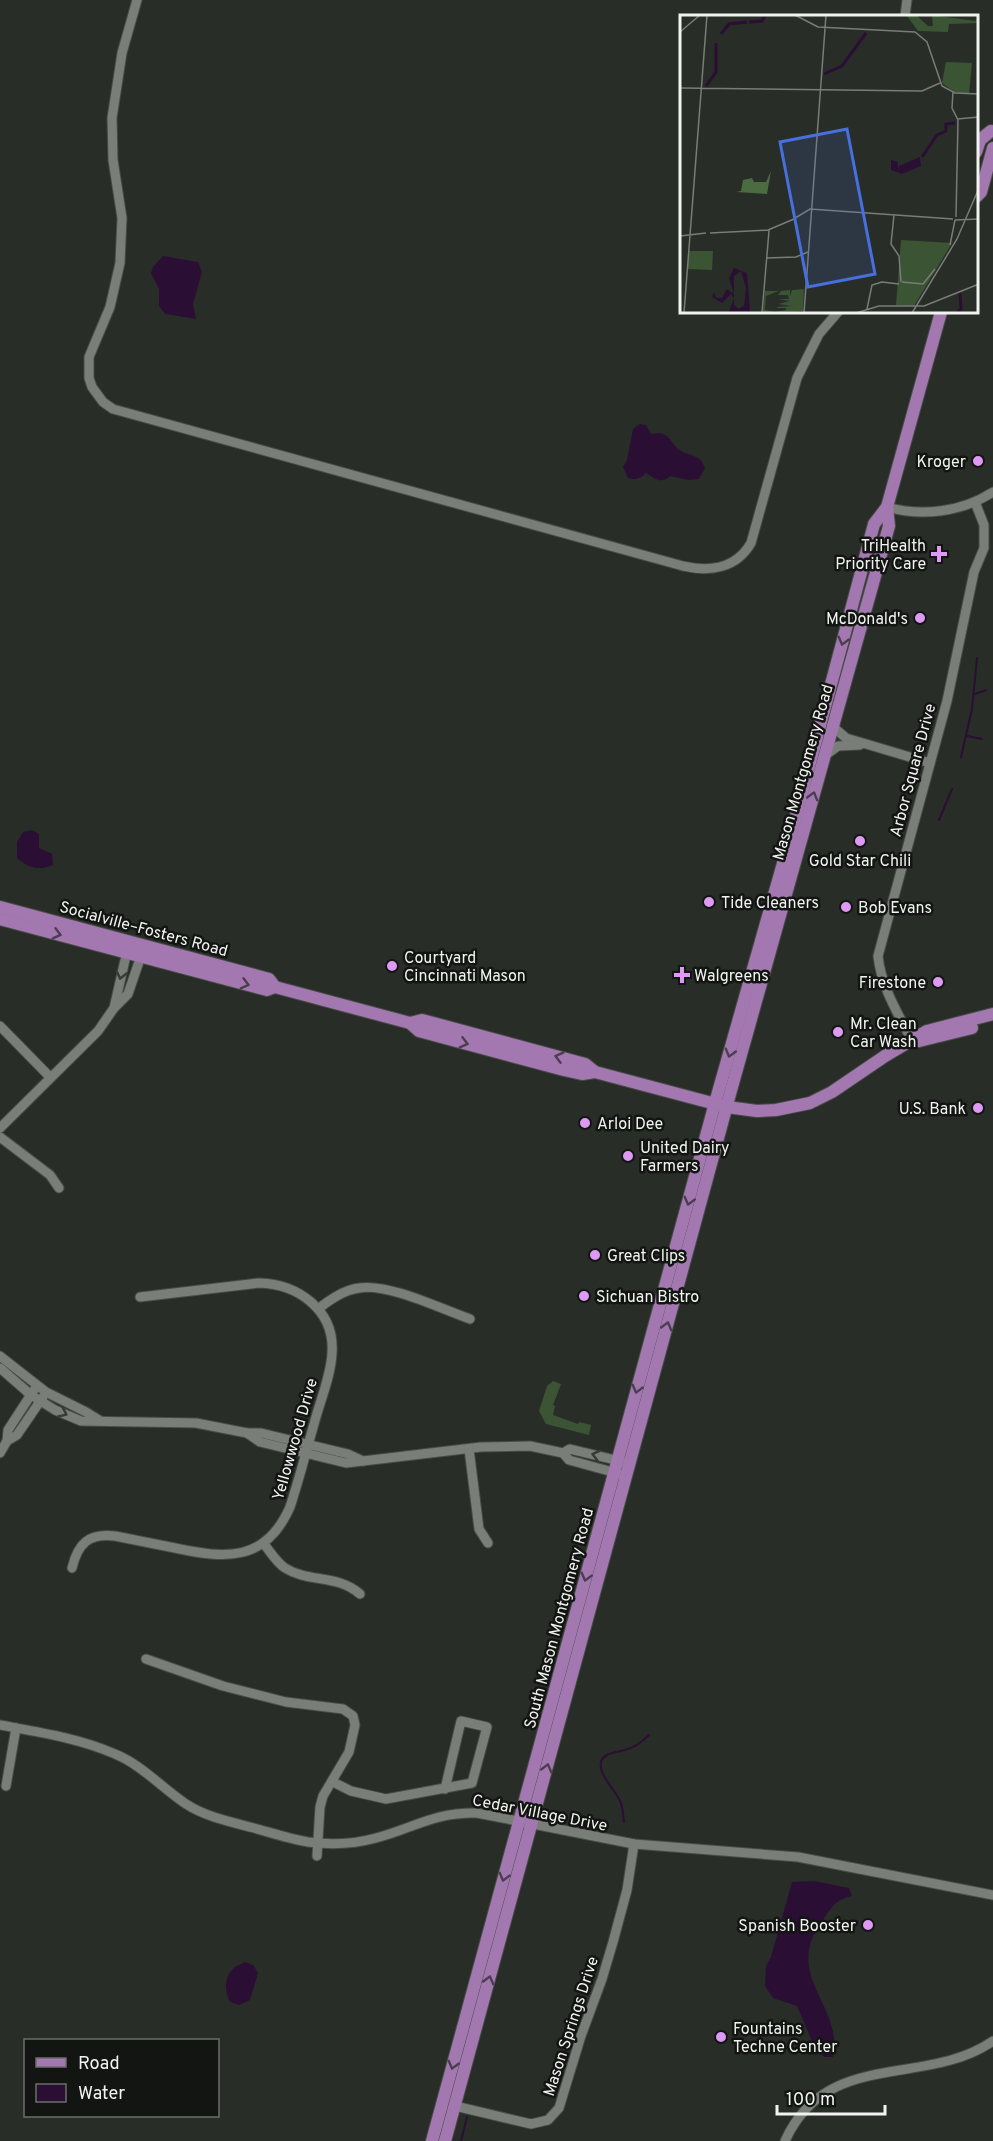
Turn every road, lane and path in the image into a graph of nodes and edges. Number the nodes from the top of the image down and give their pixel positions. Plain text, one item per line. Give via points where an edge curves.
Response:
1 (137, 0) edge
2 (907, 0) edge
3 (905, 15) edge
4 (992, 131) edge
5 (978, 146) edge
6 (993, 148) edge
7 (978, 195) edge
8 (836, 314) edge
9 (940, 314) edge
10 (993, 492) edge
11 (975, 502) junction
12 (887, 507) junction
13 (832, 726) junction
14 (867, 746) junction
15 (824, 756) junction
16 (930, 763) junction
17 (0, 907) edge
18 (0, 919) edge
19 (128, 947) junction
20 (142, 951) junction
21 (114, 1008) junction
22 (993, 1014) edge
23 (993, 1022) edge
24 (0, 1026) edge
25 (912, 1041) junction
26 (50, 1077) junction
27 (721, 1105) junction
28 (0, 1128) edge
29 (0, 1137) edge
30 (58, 1188) dead end
31 (140, 1297) dead end
32 (318, 1309) junction
33 (470, 1319) dead end
34 (0, 1356) edge
35 (0, 1368) edge
36 (36, 1386) junction
37 (46, 1392) junction
38 (31, 1395) junction
39 (40, 1401) junction
40 (99, 1420) junction
41 (7, 1441) junction
42 (469, 1449) junction
43 (307, 1450) junction
44 (0, 1453) edge
45 (622, 1468) junction
46 (263, 1543) junction
47 (488, 1543) dead end
48 (72, 1568) dead end
49 (360, 1594) dead end
50 (146, 1659) dead end
51 (0, 1725) edge
52 (16, 1728) junction
53 (333, 1782) junction
54 (6, 1786) dead end
55 (445, 1789) junction
56 (526, 1822) junction
57 (318, 1843) junction
58 (634, 1844) junction
59 (317, 1856) dead end
60 (993, 1895) edge
61 (993, 2041) edge
62 (455, 2106) junction
63 (432, 2141) edge
64 (445, 2141) edge
65 (785, 2141) edge

1 - 8 street via 122,53 112,118 113,160 122,218 120,263 110,307 88,368 92,387 113,409 707,570 739,558 750,543 797,378 819,334
2 - 3 street
4 - 5 main road
6 - 7 main road
9 - 12 main road, Mason Montgomery Road
10 - 11 street
11 - 12 street via 924,512
11 - 16 street, Arbor Square Drive via 984,525 984,548 974,572
12 - 13 main road, Mason Montgomery Road via 889,526
12 -> 27 main road, Mason Montgomery Road via 874,524 744,1003
13 - 14 street via 844,737
13 - 15 main road, Mason Montgomery Road
14 - 15 street via 837,746
14 - 16 street
27 -> 15 main road, Mason Montgomery Road via 743,1046
16 - 25 street, Arbor Square Drive via 878,956 886,990
17 - 19 main road, Socialville–Fosters Road
18 -> 19 main road, Socialville–Fosters Road
19 - 20 main road, Socialville–Fosters Road
19 -> 21 street
20 - 21 street via 128,994
20 - 27 main road, Socialville–Fosters Road via 267,990 275,987 410,1023 422,1020
21 - 26 street via 98,1031
22 - 25 main road, Socialville–Fosters Road via 927,1031
23 - 25 main road, Socialville–Fosters Road
24 - 26 street
25 - 27 main road, Socialville–Fosters Road via 810,1102 770,1110
26 - 28 street
27 - 45 main road, South Mason Montgomery Road
29 - 30 street via 50,1175
31 - 32 street, Yellowwood Drive via 270,1283 302,1293
32 - 33 street via 348,1291 369,1287
32 - 43 street, Yellowwood Drive via 328,1328 332,1355
34 - 36 street
35 - 38 street
36 - 37 street
36 - 38 street
37 - 39 street
37 - 40 street
38 - 39 street
38 - 41 street via 8,1430
39 -> 40 street via 81,1421
39 - 41 street via 17,1435
40 - 43 street via 196,1423 261,1433
41 - 44 street
42 - 43 street via 363,1461 348,1454
42 - 45 street via 524,1446 563,1453 570,1449
42 - 47 street via 479,1529
43 - 46 street, Yellowwood Drive via 286,1517
45 - 56 main road, South Mason Montgomery Road
46 - 48 street, Yellowwood Drive via 239,1554 217,1556 100,1535 82,1545
46 - 49 street via 290,1570 347,1584
50 - 53 street via 223,1686 349,1712 355,1725 353,1737
51 - 52 street, Cedar Village Drive
52 - 54 street
52 - 57 street, Cedar Village Drive via 114,1753 204,1813 291,1839
53 - 55 street via 351,1791 386,1799
53 - 57 street via 320,1807
55 - 55 street via 472,1783 487,1727 462,1721
56 - 57 street, Cedar Village Drive via 461,1813 434,1817 373,1839
56 - 58 street, Cedar Village Drive
62 -> 56 main road, South Mason Montgomery Road
56 -> 63 main road, South Mason Montgomery Road
57 - 59 street
58 - 60 street, Cedar Village Drive via 798,1857
58 - 62 street, Mason Springs Drive via 613,1942 559,2108 548,2120 531,2124
61 - 65 street via 953,2060 863,2077 833,2088 801,2115
62 - 64 main road, South Mason Montgomery Road

